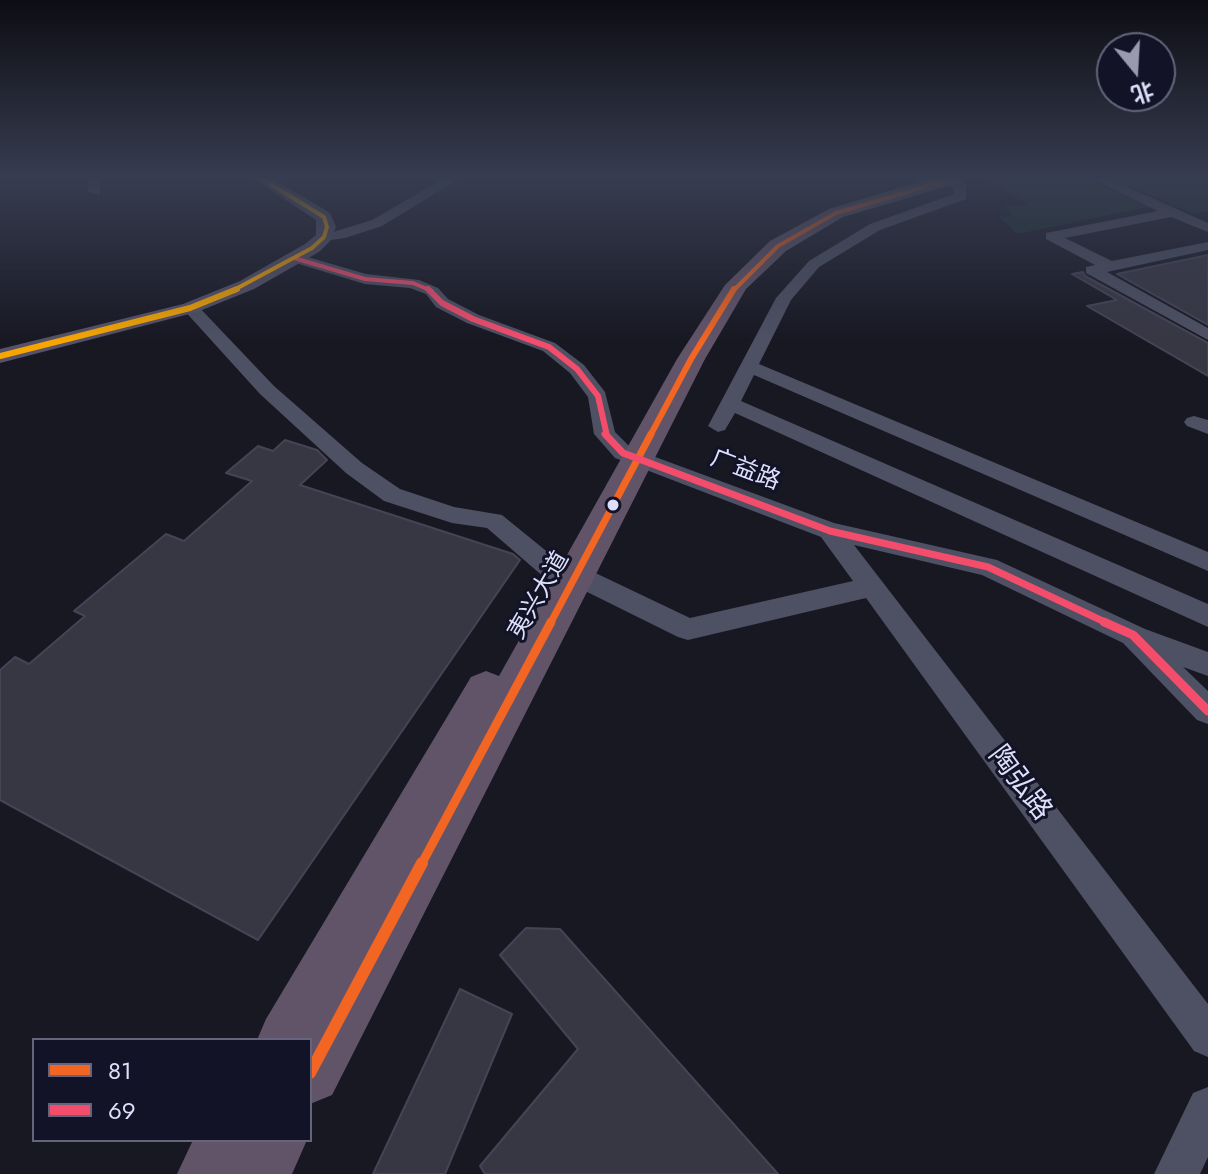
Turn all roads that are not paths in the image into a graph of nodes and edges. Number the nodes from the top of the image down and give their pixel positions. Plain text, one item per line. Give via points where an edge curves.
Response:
1 (326, 232) edge
2 (351, 232) edge
3 (803, 232) edge
4 (867, 232) edge
5 (1072, 232) edge
6 (1178, 232) edge
7 (324, 237) junction
8 (1208, 246) edge
9 (294, 258) junction
10 (1109, 266) junction
11 (190, 308) junction
12 (1208, 335) edge
13 (0, 356) edge
14 (751, 367) junction
15 (731, 404) junction
16 (718, 426) dead end
17 (631, 455) junction
18 (830, 531) junction
19 (1208, 562) edge
20 (565, 573) junction
21 (872, 587) junction
22 (1208, 616) edge
23 (1133, 635) junction
24 (1208, 664) edge
25 (1208, 711) edge
26 (1208, 1037) edge
27 (288, 1038) edge
28 (312, 1069) edge
29 (1208, 1108) edge
30 (229, 1142) edge
31 (274, 1142) edge
32 (210, 1174) edge
33 (256, 1174) edge
34 (1177, 1174) edge

1 - 7 main road
2 - 7 street
3 - 17 highway, 夷兴大道 via 778,246 737,285
4 - 14 street via 814,264 784,298
5 - 10 street via 1051,236
6 - 8 street
7 - 9 main road
8 - 10 street
9 - 11 main road
9 - 17 street via 365,279 413,283 473,319 549,347 577,369 598,396 605,434
10 - 12 street via 1092,270
11 - 13 main road
11 - 20 street via 242,366 354,468 392,495 452,515 494,521
14 - 15 street
14 - 19 street
15 - 16 street
15 - 22 street
17 - 18 street, 广益路
17 - 20 highway, 夷兴大道
18 - 21 street, 陶弘路
18 - 23 street, 广益路 via 988,567
20 - 21 street via 688,629
20 - 27 highway, 夷兴大道
20 - 28 highway, 夷兴大道
21 - 26 street, 陶弘路
23 - 24 street
23 - 25 street, 广益路
29 - 34 street
30 - 32 highway
31 - 33 highway

